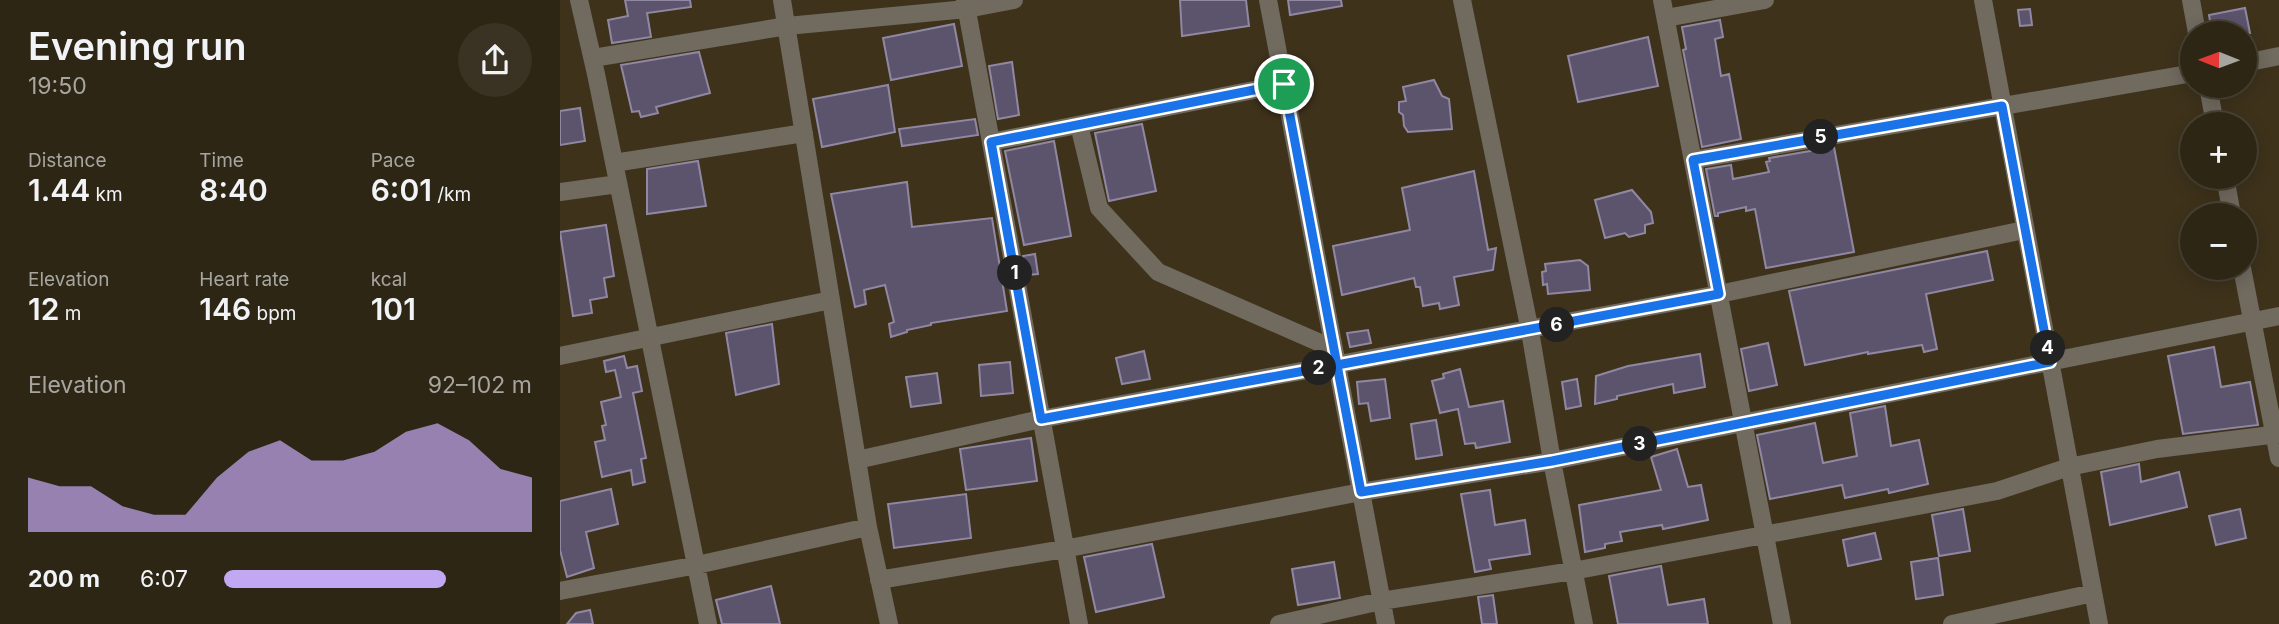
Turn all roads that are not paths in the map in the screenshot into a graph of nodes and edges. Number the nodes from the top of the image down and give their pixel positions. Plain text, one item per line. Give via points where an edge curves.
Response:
1 (579, 0) edge
2 (782, 0) edge
3 (1014, 0) edge
4 (1268, 0) edge
5 (1462, 0) edge
6 (1662, 0) edge
7 (1765, 0) edge
8 (1983, 0) edge
9 (2191, 0) edge
10 (966, 4) edge
11 (1666, 18) junction
12 (2195, 21) edge
13 (787, 26) junction
14 (2279, 56) edge
15 (593, 58) junction
16 (2258, 60) edge
17 (2180, 75) edge
18 (1284, 84) junction
19 (2002, 106) junction
20 (1079, 125) junction
21 (804, 132) junction
22 (991, 142) junction
23 (1693, 160) junction
24 (614, 163) junction
25 (618, 184) junction
26 (560, 192) edge
27 (2024, 230) junction
28 (2244, 280) edge
29 (1719, 294) junction
30 (831, 300) junction
31 (2279, 316) edge
32 (2253, 321) junction
33 (1530, 331) junction
34 (650, 336) junction
35 (560, 356) edge
36 (1335, 357) junction
37 (2050, 362) junction
38 (1041, 419) junction
39 (1743, 423) junction
40 (2277, 435) edge
41 (2279, 458) edge
42 (857, 460) junction
43 (1552, 461) junction
44 (2069, 467) junction
45 (1361, 492) junction
46 (868, 527) junction
47 (1765, 534) junction
48 (1064, 549) junction
49 (696, 565) junction
50 (1573, 571) junction
51 (879, 580) junction
52 (560, 590) edge
53 (2093, 593) junction
54 (1381, 601) junction
55 (708, 624) edge
56 (888, 624) edge
57 (1079, 624) edge
58 (1279, 624) edge
59 (1385, 624) edge
60 (1584, 624) edge
61 (1782, 624) edge
62 (1952, 624) edge
63 (2099, 624) edge

1 - 15 street
2 - 13 street
3 - 10 street
4 - 18 street
5 - 33 street
6 - 11 street
7 - 11 street
8 - 19 street
9 - 12 street
10 - 13 street
10 - 22 street
11 - 23 street
13 - 15 street
13 - 21 street
14 - 16 street
15 - 24 street
17 - 19 street
18 - 20 street
18 - 36 street
19 - 23 street
19 - 27 street
20 - 22 street
20 - 36 street via 1099,208 1158,272
21 - 24 street
21 - 30 street
22 - 38 street
23 - 29 street
24 - 25 street
25 - 26 street
25 - 34 street
27 - 29 street
27 - 37 street
28 - 32 street
29 - 33 street
29 - 39 street
30 - 34 street
30 - 42 street
31 - 32 street
32 - 37 street
32 - 40 street
33 - 36 street
33 - 43 street
34 - 35 street
34 - 49 street
36 - 38 street
36 - 45 street
37 - 39 street
37 - 44 street
38 - 42 street
38 - 48 street
39 - 43 street
39 - 47 street
40 - 41 street
40 - 44 street via 2157,449
42 - 46 street
43 - 45 street
43 - 50 street
44 - 47 street via 1997,491
44 - 53 street
45 - 48 street
45 - 54 street
46 - 49 street
46 - 51 street
47 - 50 street
47 - 61 street
48 - 51 street
48 - 57 street
49 - 52 street
49 - 55 street
50 - 54 street
50 - 60 street
51 - 56 street
53 - 62 street
53 - 63 street
54 - 58 street
54 - 59 street

